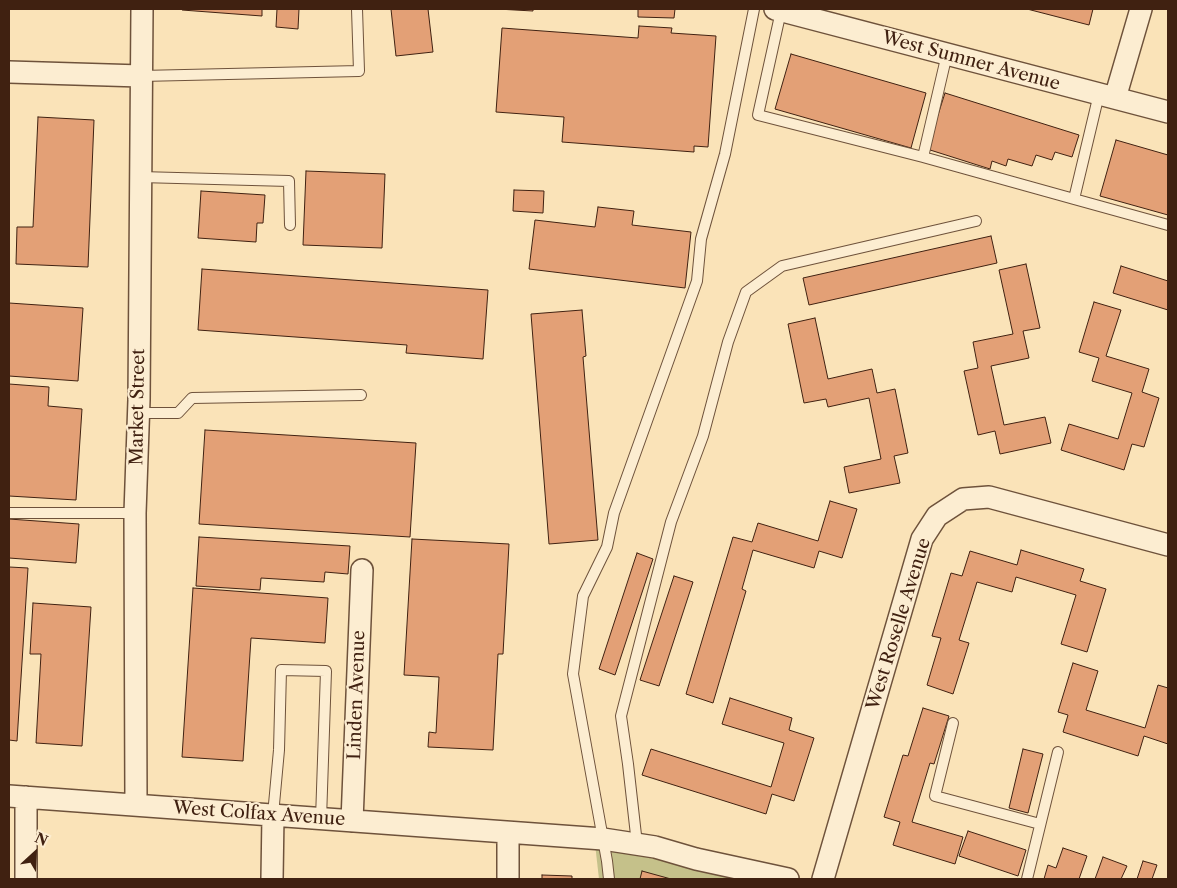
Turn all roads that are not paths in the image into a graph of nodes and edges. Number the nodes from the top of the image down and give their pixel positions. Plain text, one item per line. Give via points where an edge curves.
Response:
1 (142, 9) edge
2 (357, 9) edge
3 (754, 9) edge
4 (1141, 9) edge
5 (778, 10) edge
6 (947, 54) junction
7 (9, 72) edge
8 (141, 76) junction
9 (1107, 96) junction
10 (1168, 112) edge
11 (923, 157) junction
12 (140, 177) junction
13 (1074, 199) junction
14 (976, 221) dead end
15 (290, 224) dead end
16 (1168, 225) edge
17 (361, 395) dead end
18 (138, 413) junction
19 (9, 513) edge
20 (135, 513) junction
21 (1168, 545) edge
22 (362, 570) dead end
23 (953, 723) dead end
24 (1058, 752) dead end
25 (17, 797) edge
26 (136, 805) junction
27 (273, 815) junction
28 (321, 819) junction
29 (352, 821) junction
30 (1040, 824) junction
31 (508, 833) junction
32 (603, 839) junction
33 (637, 844) junction
34 (26, 879) edge
35 (272, 879) edge
36 (508, 879) edge
37 (609, 879) edge
38 (788, 879) edge
39 (823, 879) edge
40 (1027, 879) edge

1 - 8 street, Market Street
2 - 8 lane via 359,71
3 - 32 lane via 725,154 701,239 697,281 614,513 606,547 583,596 573,674
4 - 9 street
5 - 6 street, West Sumner Avenue
5 - 11 lane via 758,115
6 - 9 street, West Sumner Avenue
6 - 11 lane
7 - 8 street
8 - 12 street, Market Street
9 - 10 street, West Sumner Avenue
9 - 13 lane
11 - 13 lane
12 - 15 lane via 289,181
12 - 18 street, Market Street
13 - 16 lane
14 - 33 lane via 782,266 746,292 728,342 703,436 671,522 621,716
17 - 18 lane via 192,398 178,413
18 - 20 street, Market Street
19 - 20 lane
20 - 26 street, Market Street
21 - 39 street, West Roselle Avenue via 989,497 963,499 938,516 922,539
22 - 29 street, Linden Avenue
23 - 30 lane via 935,796
24 - 30 lane
25 - 26 street, West Colfax Avenue
25 - 34 street
26 - 27 street, West Colfax Avenue
27 - 28 street, West Colfax Avenue
27 - 28 lane via 280,750 281,670 326,671
27 - 35 street
28 - 29 street, West Colfax Avenue
29 - 31 street, West Colfax Avenue
30 - 40 lane
31 - 32 street, West Colfax Avenue
31 - 36 street
32 - 33 street, West Colfax Avenue
32 - 37 lane
33 - 38 street, West Colfax Avenue

